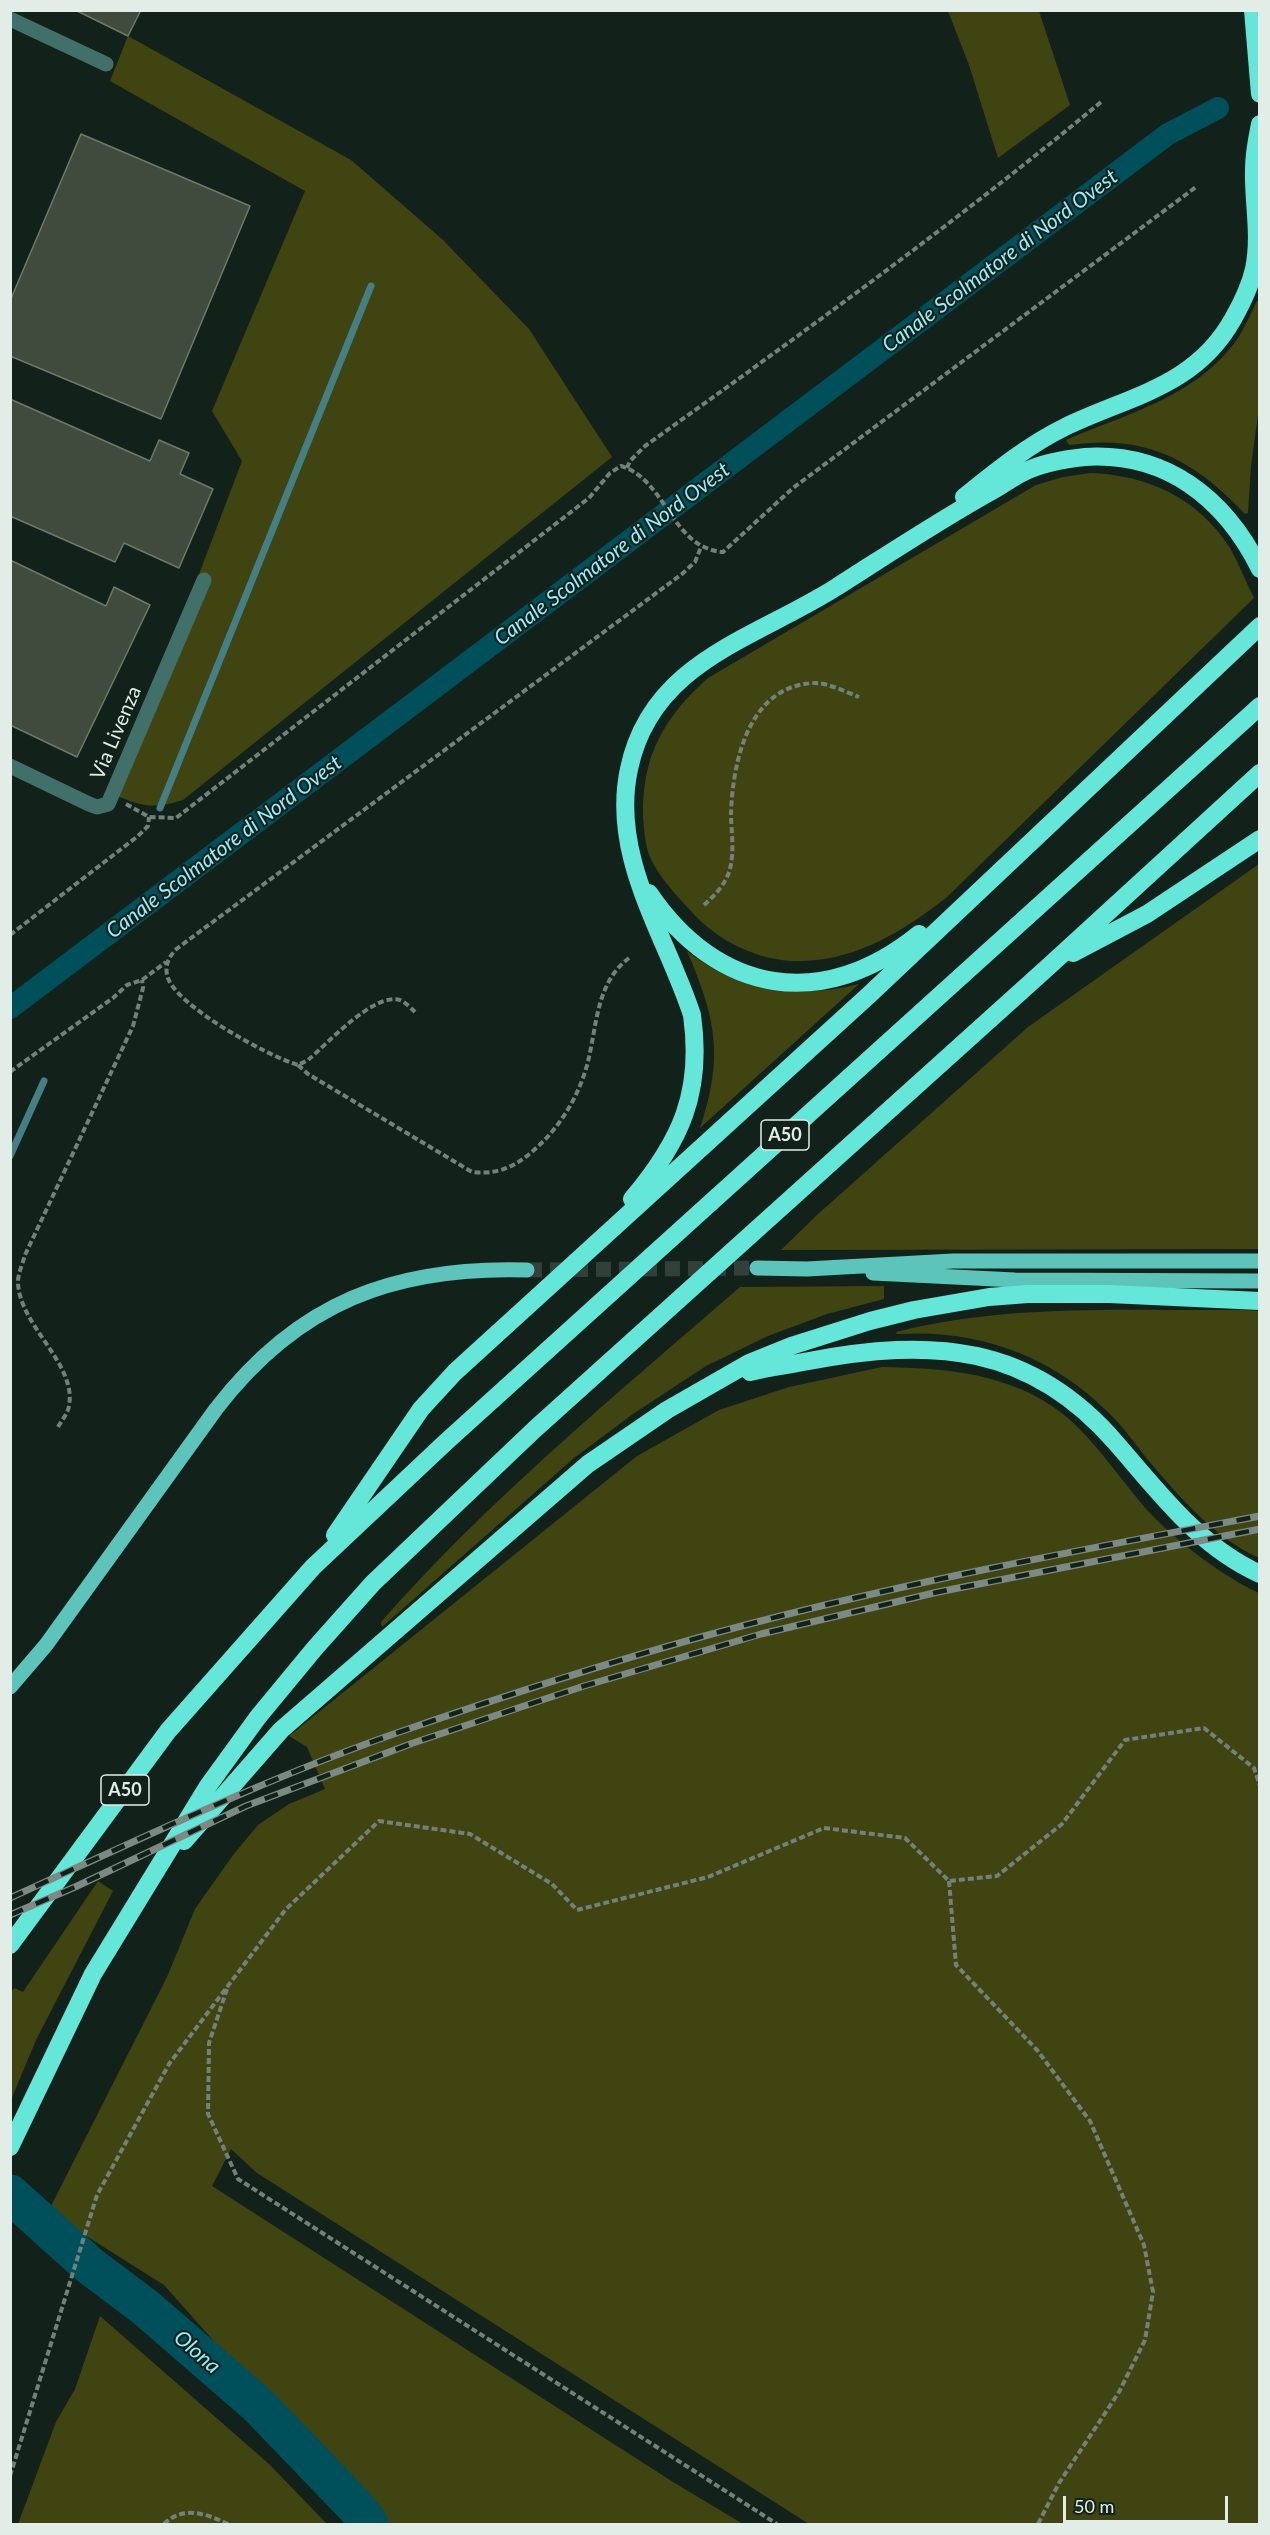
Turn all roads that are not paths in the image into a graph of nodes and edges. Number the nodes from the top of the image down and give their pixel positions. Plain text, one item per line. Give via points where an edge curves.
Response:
1 (1253, 10) edge
2 (10, 19) edge
3 (106, 64) dead end
4 (1260, 94) edge
5 (1260, 124) edge
6 (928, 527) junction
7 (1260, 569) edge
8 (204, 580) dead end
9 (1260, 626) edge
10 (1260, 706) edge
11 (10, 766) edge
12 (1260, 773) edge
13 (1260, 839) edge
14 (1002, 868) junction
15 (635, 872) junction
16 (1048, 967) junction
17 (597, 1242) junction
18 (1260, 1261) edge
19 (757, 1268) tunnel mouth
20 (807, 1269) junction
21 (526, 1270) tunnel mouth
22 (1235, 1281) junction
23 (1260, 1281) edge
24 (1109, 1294) junction
25 (1260, 1301) edge
26 (714, 1382) junction
27 (313, 1567) junction
28 (1260, 1574) edge
29 (10, 1687) edge
30 (148, 1881) junction
31 (10, 1945) edge
32 (12, 2142) edge

1 - 4 highway
2 - 3 lane
5 - 6 highway via 1253,171 1257,240 1254,269 1240,308 1218,343 1173,381 1063,428 1031,447 990,475
6 - 7 highway via 1024,472 1080,458 1122,458 1162,469 1208,497 1238,531
6 - 15 highway via 802,607 705,659 670,690 640,734 629,768 624,807
8 - 11 lane, Via Livenza via 112,797 103,806 97,807
9 - 14 highway
10 - 27 highway, A50 via 439,1448
12 - 16 highway, A50
13 - 16 highway via 1147,914
14 - 15 highway via 880,962 832,980 804,982 767,980 719,963 699,950 679,932
14 - 17 highway via 869,995
15 - 17 highway via 692,1016 695,1074 683,1120 665,1156
16 - 30 highway, A50 via 543,1421 373,1583 258,1717 208,1786
17 - 27 highway via 434,1394
18 - 20 main road via 953,1261
19 - 20 main road
20 - 22 main road via 994,1279
21 - 29 main road via 440,1273 384,1285 334,1305 277,1344 234,1385 46,1645
22 - 23 main road
22 - 24 main road
24 - 25 highway
24 - 26 highway via 989,1297 914,1310 791,1346
26 - 28 highway via 765,1368 903,1349 943,1350 991,1359 1050,1384 1074,1401 1096,1420 1182,1518 1229,1556
26 - 30 highway via 588,1464 281,1730
27 - 31 highway, A50 via 168,1731
30 - 32 highway, A50 via 93,1974

